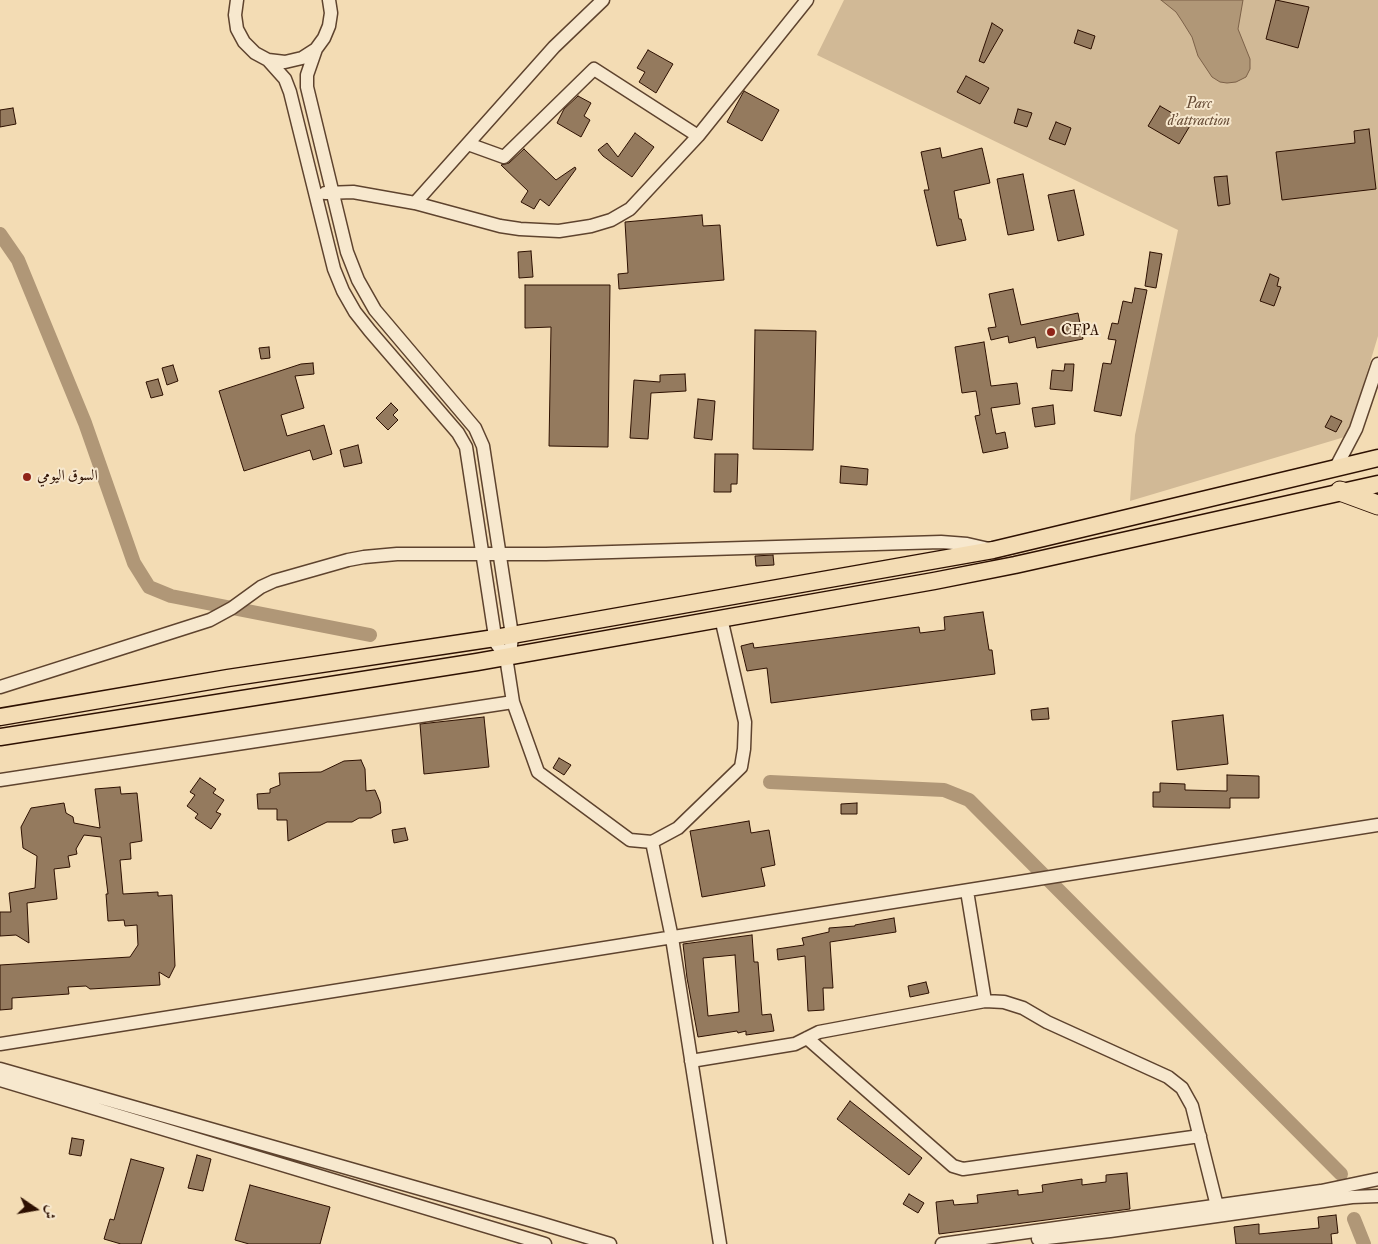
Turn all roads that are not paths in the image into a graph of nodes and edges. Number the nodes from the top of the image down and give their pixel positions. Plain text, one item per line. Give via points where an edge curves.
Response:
1 (237, 0) edge
2 (329, 0) edge
3 (603, 0) edge
4 (807, 0) edge
5 (316, 49) junction
6 (268, 60) junction
7 (698, 136) junction
8 (468, 144) junction
9 (333, 192) junction
10 (316, 194) junction
11 (415, 203) junction
12 (1378, 364) edge
13 (1378, 449) edge
14 (1378, 458) edge
15 (1343, 467) junction
16 (1378, 484) edge
17 (1340, 491) junction
18 (1378, 505) edge
19 (993, 550) junction
20 (482, 554) junction
21 (500, 554) junction
22 (721, 618) junction
23 (512, 634) junction
24 (495, 638) junction
25 (506, 657) junction
26 (0, 687) edge
27 (513, 702) junction
28 (0, 717) edge
29 (0, 737) edge
30 (0, 780) edge
31 (1378, 825) edge
32 (652, 842) junction
33 (967, 891) junction
34 (672, 938) junction
35 (985, 1001) junction
36 (806, 1038) junction
37 (0, 1044) edge
38 (691, 1061) junction
39 (0, 1069) edge
40 (0, 1080) edge
41 (1200, 1136) junction
42 (1378, 1179) edge
43 (1378, 1196) edge
44 (1217, 1206) junction
45 (1246, 1212) junction
46 (540, 1223) junction
47 (536, 1243) edge
48 (610, 1244) edge
49 (720, 1244) edge
50 (942, 1244) edge
51 (993, 1244) edge

1 - 6 street via 237,29 244,42
2 - 5 street via 329,26
3 - 8 street via 554,47
4 - 7 street
5 - 6 street via 302,58 285,62
5 - 9 street via 307,75 307,86
6 - 10 street via 289,88
7 - 8 street via 594,70 504,157
7 - 11 street via 630,208 611,220 591,226 559,230 520,229
8 - 11 street
9 - 10 street
9 - 11 street via 353,192
9 - 21 street via 352,266 366,296 479,436
10 - 20 street via 334,269 355,312 462,440 468,455
12 - 15 street
13 - 15 main road
14 - 15 main road
15 - 19 main road
16 - 17 main road
17 - 18 highway
17 - 22 main road via 983,571
19 - 21 street via 941,542
19 - 23 main road
20 - 21 street
20 - 24 street
20 - 26 street via 364,557 286,577 261,587 210,620
21 - 23 street
22 - 25 main road
22 - 32 street via 745,722 740,767 678,828
23 - 24 main road
23 - 25 street
24 - 25 street
24 - 28 main road via 228,678
25 - 27 street
25 - 29 main road
27 - 30 street
27 - 32 street via 538,772 630,840
31 - 33 street
32 - 34 street
33 - 34 street
33 - 35 street
34 - 37 street
34 - 38 street
35 - 36 street via 819,1032
35 - 41 street via 1023,1008 1168,1077 1182,1088 1192,1106
36 - 38 street via 795,1044
36 - 41 street via 953,1166 963,1168
38 - 49 street
39 - 46 street
40 - 47 street
41 - 44 street
42 - 44 street
43 - 45 street
44 - 45 street
44 - 50 street
45 - 51 street
46 - 47 street
46 - 48 street

